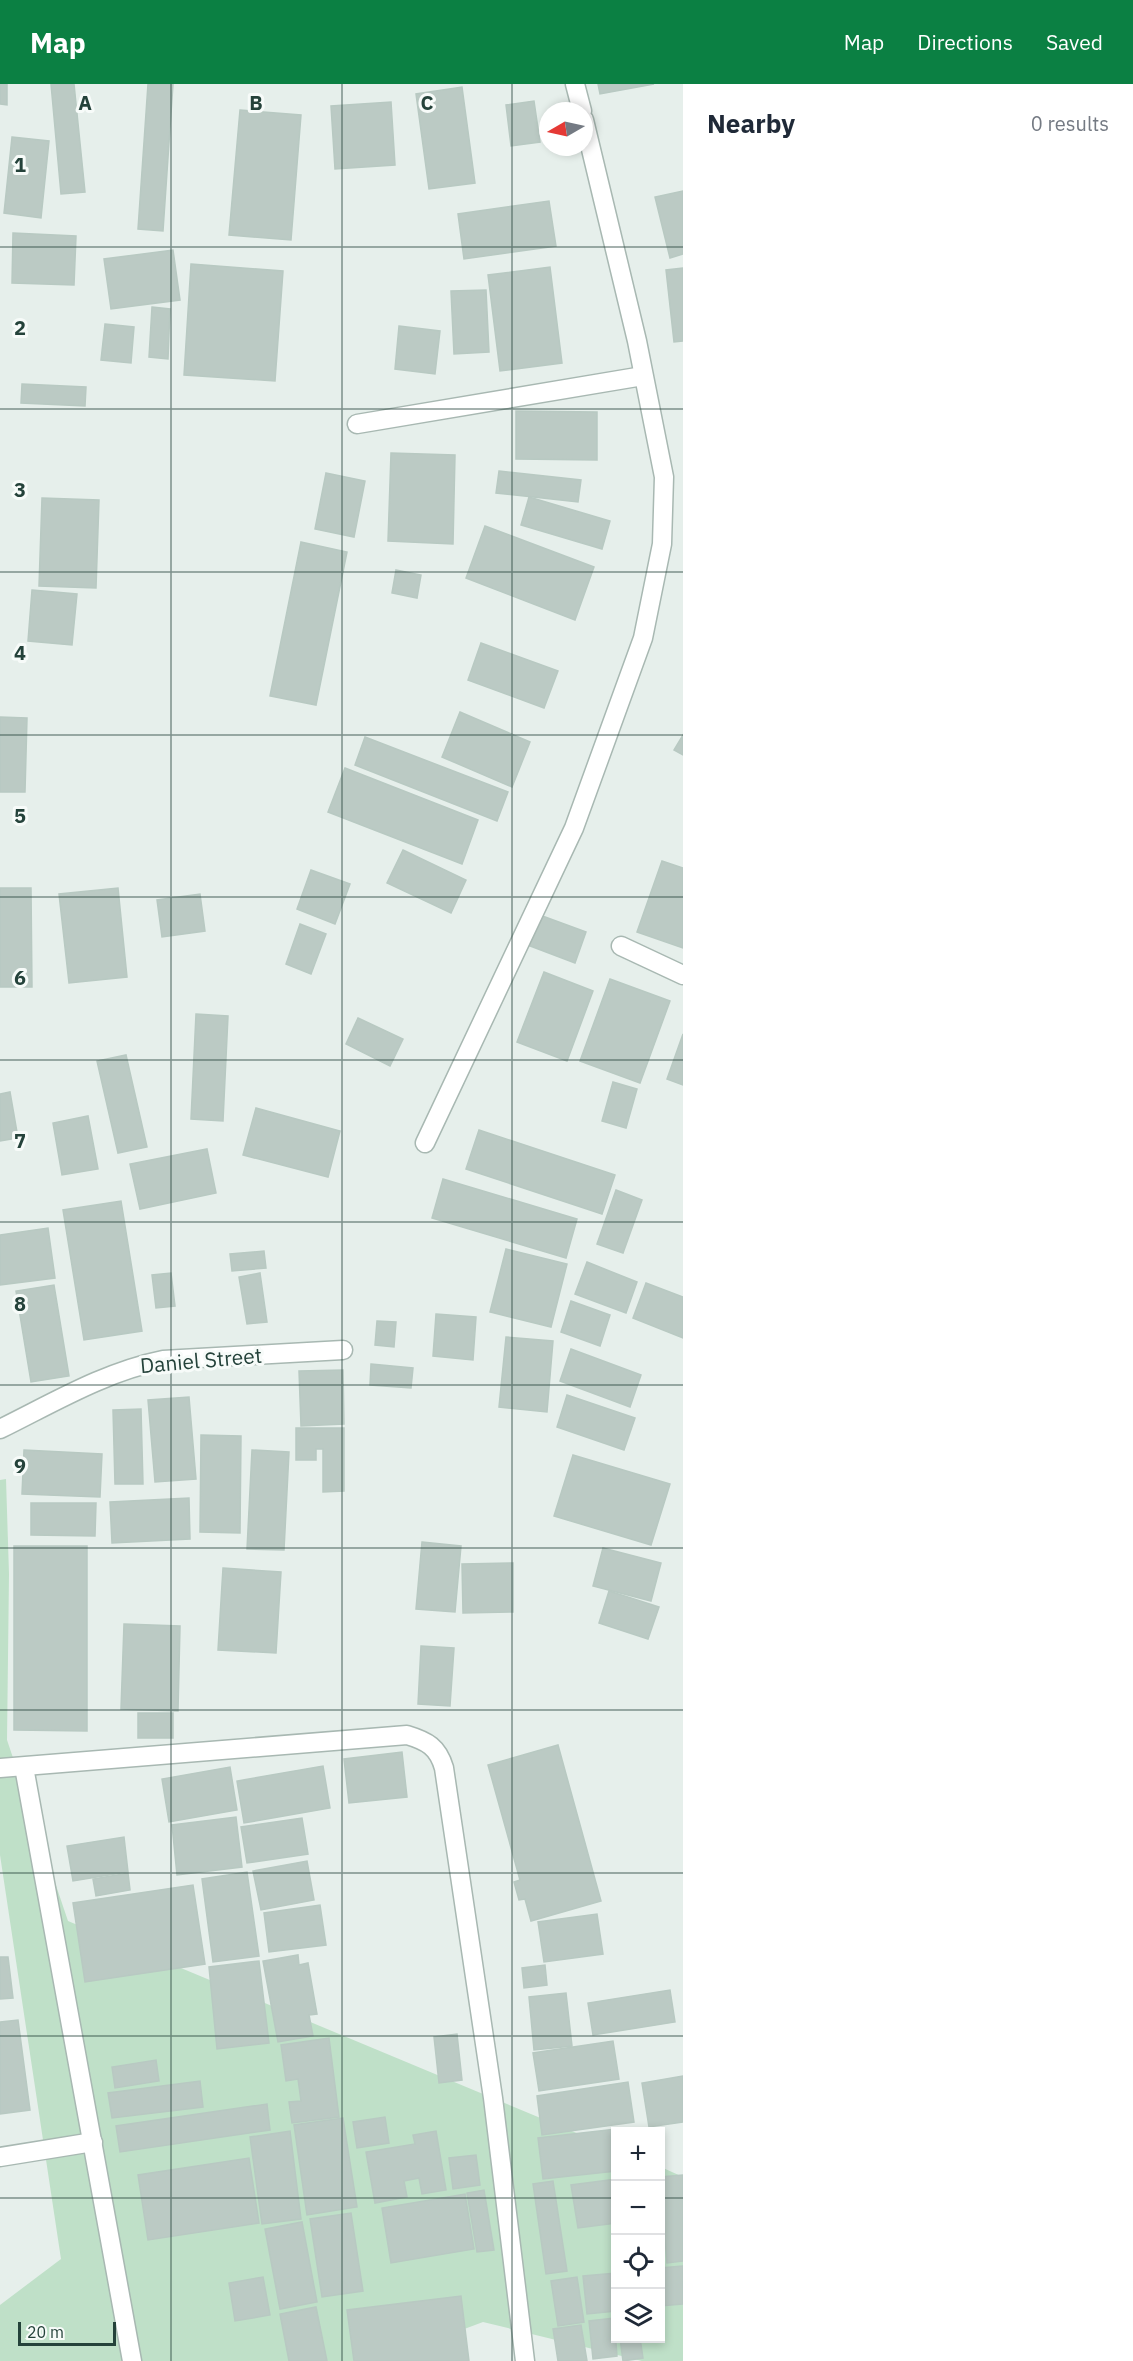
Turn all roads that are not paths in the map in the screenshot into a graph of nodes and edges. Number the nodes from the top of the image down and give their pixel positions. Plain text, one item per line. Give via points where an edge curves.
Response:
1 (575, 84) edge
2 (580, 102) edge
3 (592, 156) edge
4 (643, 376) junction
5 (357, 424) dead end
6 (621, 946) dead end
7 (683, 975) edge
8 (425, 1143) dead end
9 (343, 1350) dead end
10 (0, 1429) edge
11 (24, 1767) junction
12 (0, 1768) edge
13 (93, 2142) junction
14 (0, 2157) edge
15 (132, 2361) edge
16 (525, 2361) edge

1 - 2 street
3 - 4 street
4 - 5 street
4 - 8 street via 664,477 662,544 643,639 574,828
6 - 7 street
9 - 10 street, Daniel Street via 163,1360 133,1366
11 - 12 street
11 - 13 street
11 - 16 street via 407,1735 425,1740 439,1752 494,2098
13 - 14 street
13 - 15 street

